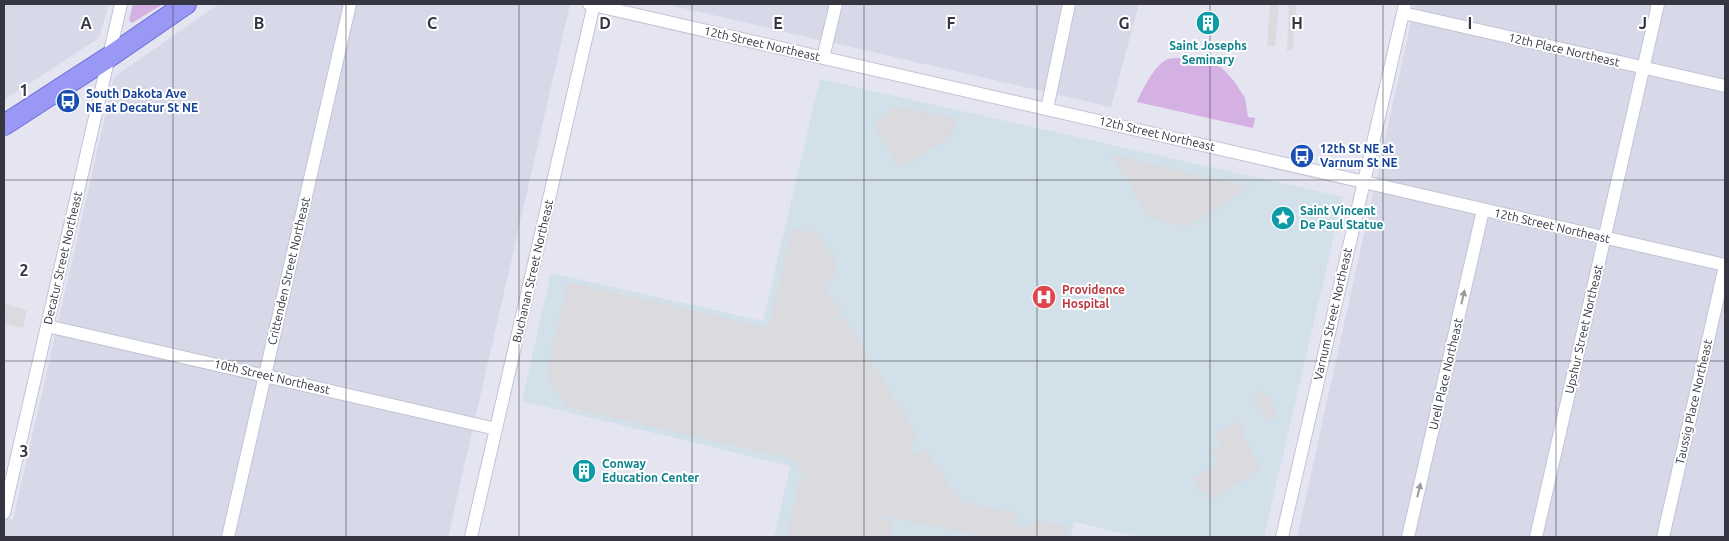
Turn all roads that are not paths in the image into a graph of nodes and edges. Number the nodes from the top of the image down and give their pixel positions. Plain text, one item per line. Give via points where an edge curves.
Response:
1 (122, 4) edge
2 (186, 4) edge
3 (350, 4) edge
4 (592, 4) edge
5 (836, 4) edge
6 (1069, 4) edge
7 (1658, 4) edge
8 (1404, 8) edge
9 (109, 58) junction
10 (823, 58) junction
11 (1644, 68) junction
12 (1725, 86) edge
13 (1047, 109) junction
14 (4, 125) edge
15 (1364, 182) junction
16 (1483, 210) junction
17 (1604, 238) junction
18 (1725, 266) edge
19 (47, 326) junction
20 (265, 376) junction
21 (496, 429) junction
22 (4, 512) edge
23 (228, 537) edge
24 (471, 537) edge
25 (1282, 537) edge
26 (1408, 537) edge
27 (1536, 537) edge
28 (1663, 537) edge

1 - 9 street, Decatur Street Northeast
2 - 9 main road
3 - 20 street, Crittenden Street Northeast
4 - 10 street, 12th Street Northeast
4 - 21 street, Buchanan Street Northeast
5 - 10 street
6 - 13 street
7 - 11 street, Upshur Street Northeast
8 - 11 street, 12th Place Northeast
8 - 15 street, Varnum Street Northeast
9 - 14 main road
9 - 19 street, Decatur Street Northeast
10 - 13 street, 12th Street Northeast
11 - 12 street, 12th Place Northeast
11 - 17 street, Upshur Street Northeast
13 - 15 street, 12th Street Northeast
15 - 16 street, 12th Street Northeast
15 - 25 street, Varnum Street Northeast
16 - 17 street, 12th Street Northeast
26 -> 16 street, Urell Place Northeast
17 - 18 street, 12th Street Northeast
17 - 27 street, Upshur Street Northeast
18 - 28 street, Taussig Place Northeast
19 - 20 street, 10th Street Northeast
19 - 22 street, Decatur Street Northeast
20 - 21 street, 10th Street Northeast
20 - 23 street, Crittenden Street Northeast
21 - 24 street, Buchanan Street Northeast

